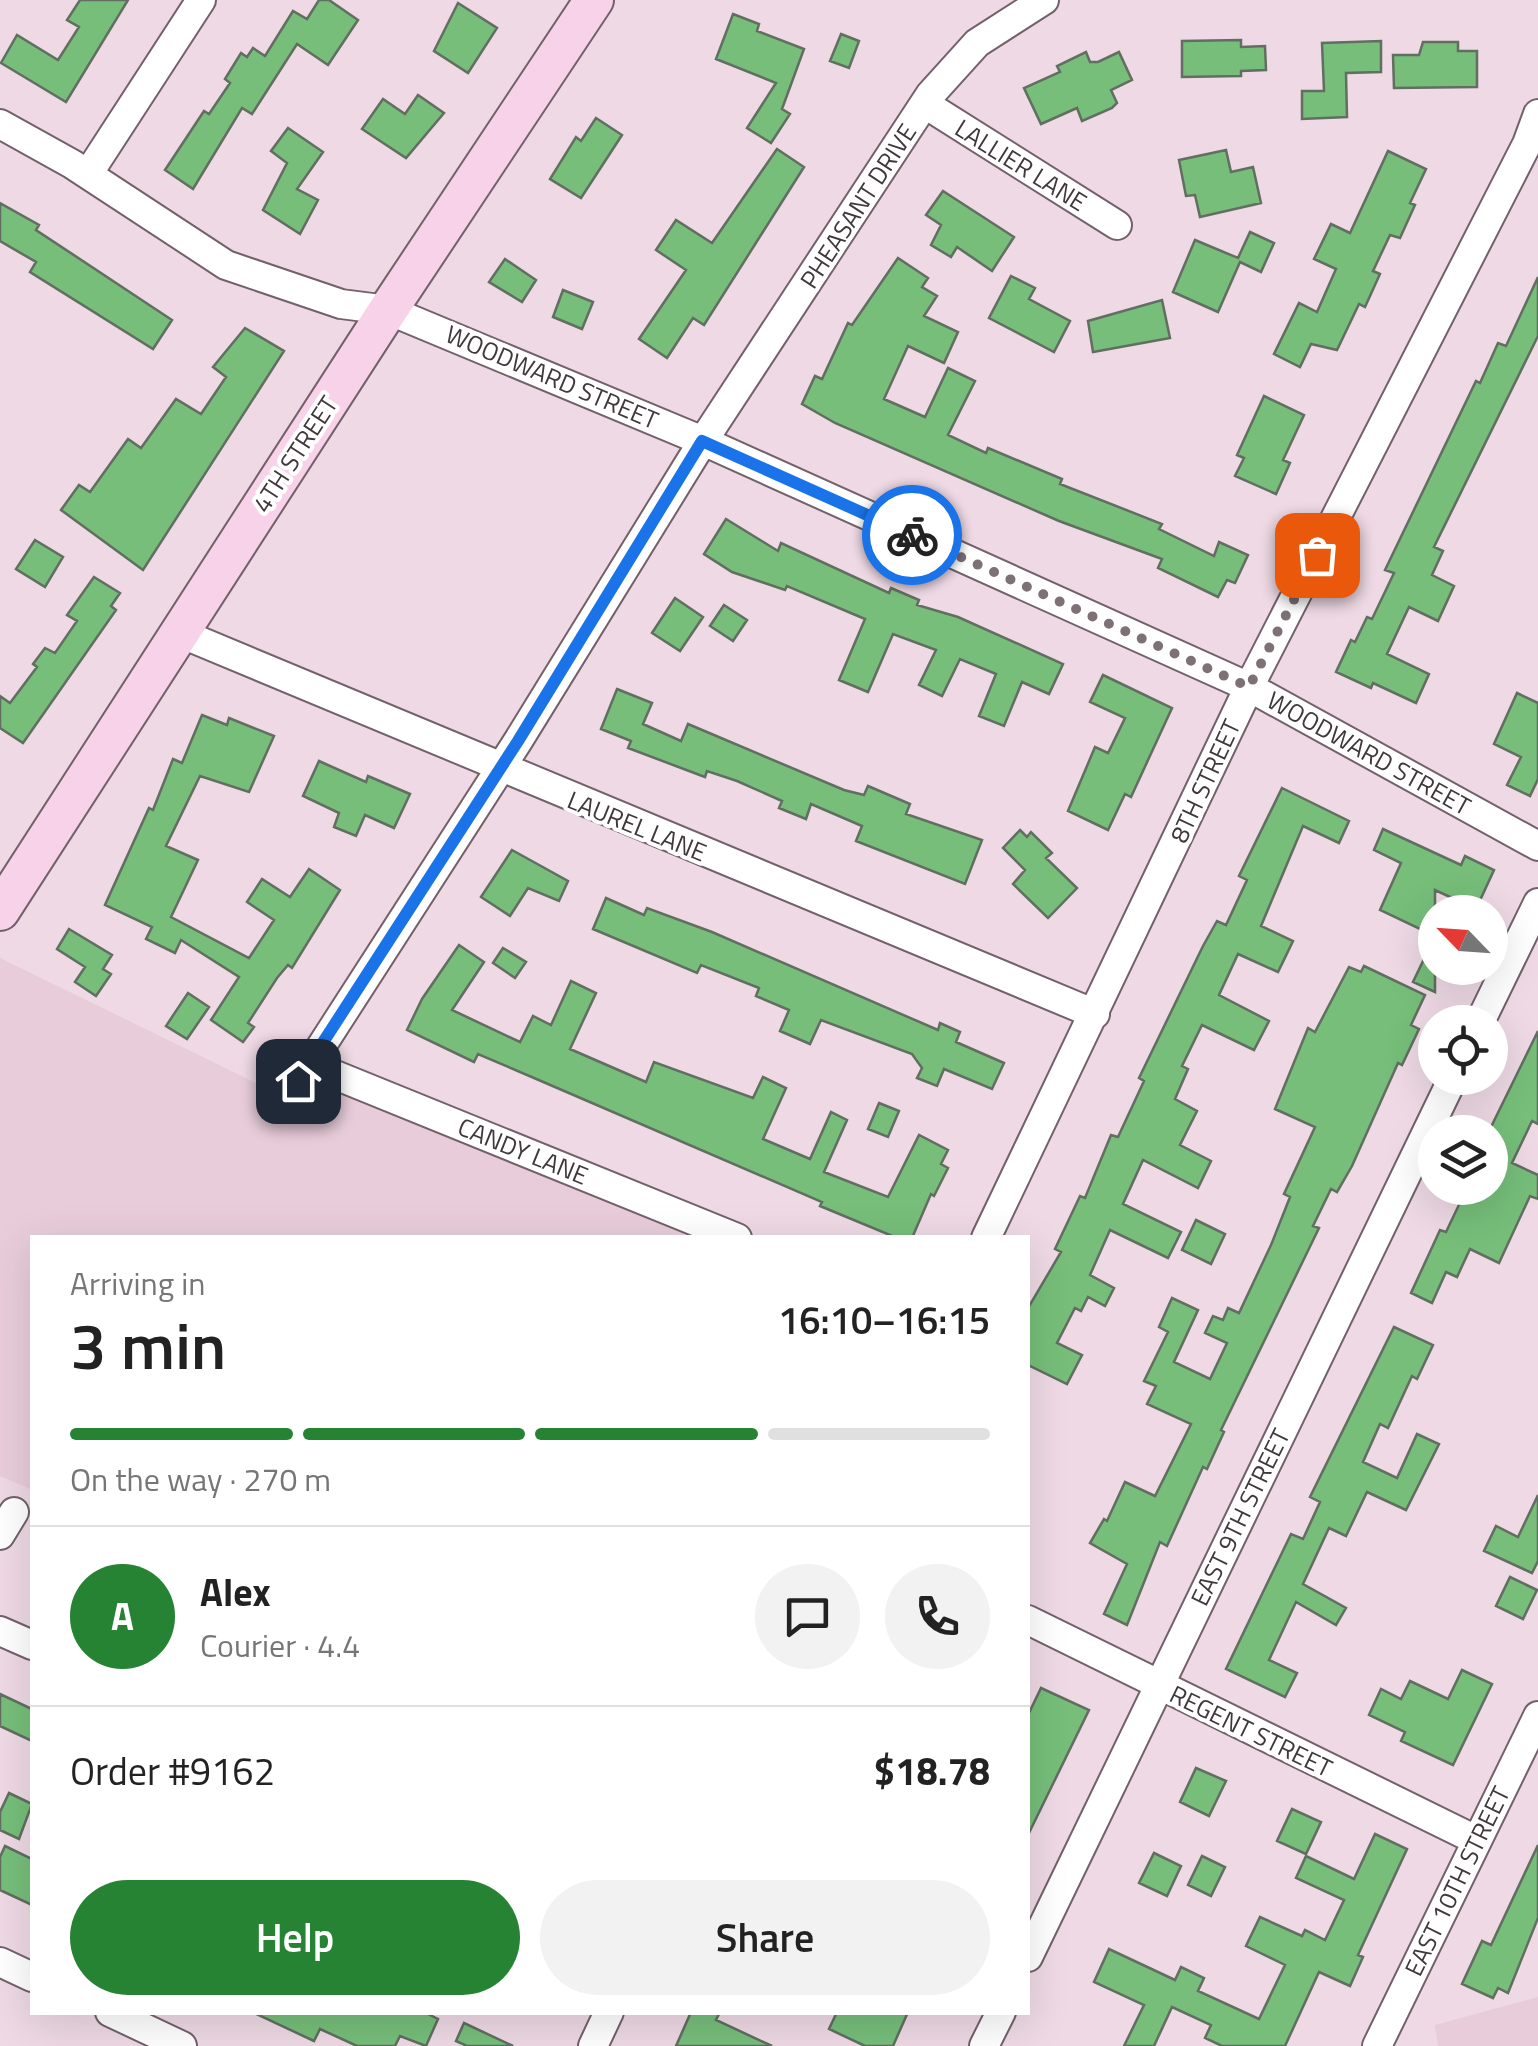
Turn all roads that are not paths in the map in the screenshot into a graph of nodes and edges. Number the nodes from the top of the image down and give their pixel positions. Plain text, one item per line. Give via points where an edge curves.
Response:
1 (201, 0) edge
2 (594, 0) edge
3 (1044, 0) edge
4 (924, 104) junction
5 (1538, 114) edge
6 (0, 124) edge
7 (88, 174) junction
8 (1117, 225) dead end
9 (388, 310) junction
10 (702, 441) junction
11 (180, 633) junction
12 (1249, 687) junction
13 (500, 769) junction
14 (1538, 846) edge
15 (1538, 903) edge
16 (0, 910) edge
17 (1488, 1005) edge
18 (1095, 1014) junction
19 (308, 1064) junction
20 (1446, 1095) edge
21 (288, 1098) dead end
22 (731, 1235) edge
23 (987, 1235) edge
24 (1030, 1621) edge
25 (0, 1631) edge
26 (30, 1645) edge
27 (1158, 1686) junction
28 (1538, 1716) edge
29 (1476, 1840) junction
30 (1030, 1953) edge
31 (0, 1962) edge
32 (30, 1976) edge
33 (116, 2015) edge
34 (609, 2015) edge
35 (999, 2015) edge
36 (182, 2046) edge
37 (594, 2046) edge
38 (984, 2046) edge
39 (1377, 2046) edge

1 - 7 street
2 - 9 street, 4TH STREET
3 - 4 street, PHEASANT DRIVE via 977,43
4 - 8 street, LALLIER LANE
4 - 10 street, PHEASANT DRIVE
5 - 12 street, 8TH STREET
6 - 7 street, WOODWARD STREET
7 - 9 street, WOODWARD STREET via 226,264 341,304
9 - 10 street, WOODWARD STREET
9 - 11 street, 4TH STREET
10 - 12 street, WOODWARD STREET
10 - 13 street, PHEASANT DRIVE
11 - 13 street, LAUREL LANE
11 - 16 street, 4TH STREET
12 - 14 street, WOODWARD STREET
12 - 18 street, 8TH STREET
13 - 18 street, LAUREL LANE
13 - 19 street, PHEASANT DRIVE
15 - 17 street
18 - 23 street, 8TH STREET
19 - 21 street, PHEASANT DRIVE
19 - 22 street, CANDY LANE
20 - 27 street, EAST 9TH STREET
24 - 27 street, REGENT STREET
25 - 26 street
27 - 29 street, REGENT STREET
27 - 30 street, EAST 9TH STREET
28 - 29 street, EAST 10TH STREET
29 - 39 street, EAST 10TH STREET
31 - 32 street
33 - 36 street
34 - 37 street
35 - 38 street

